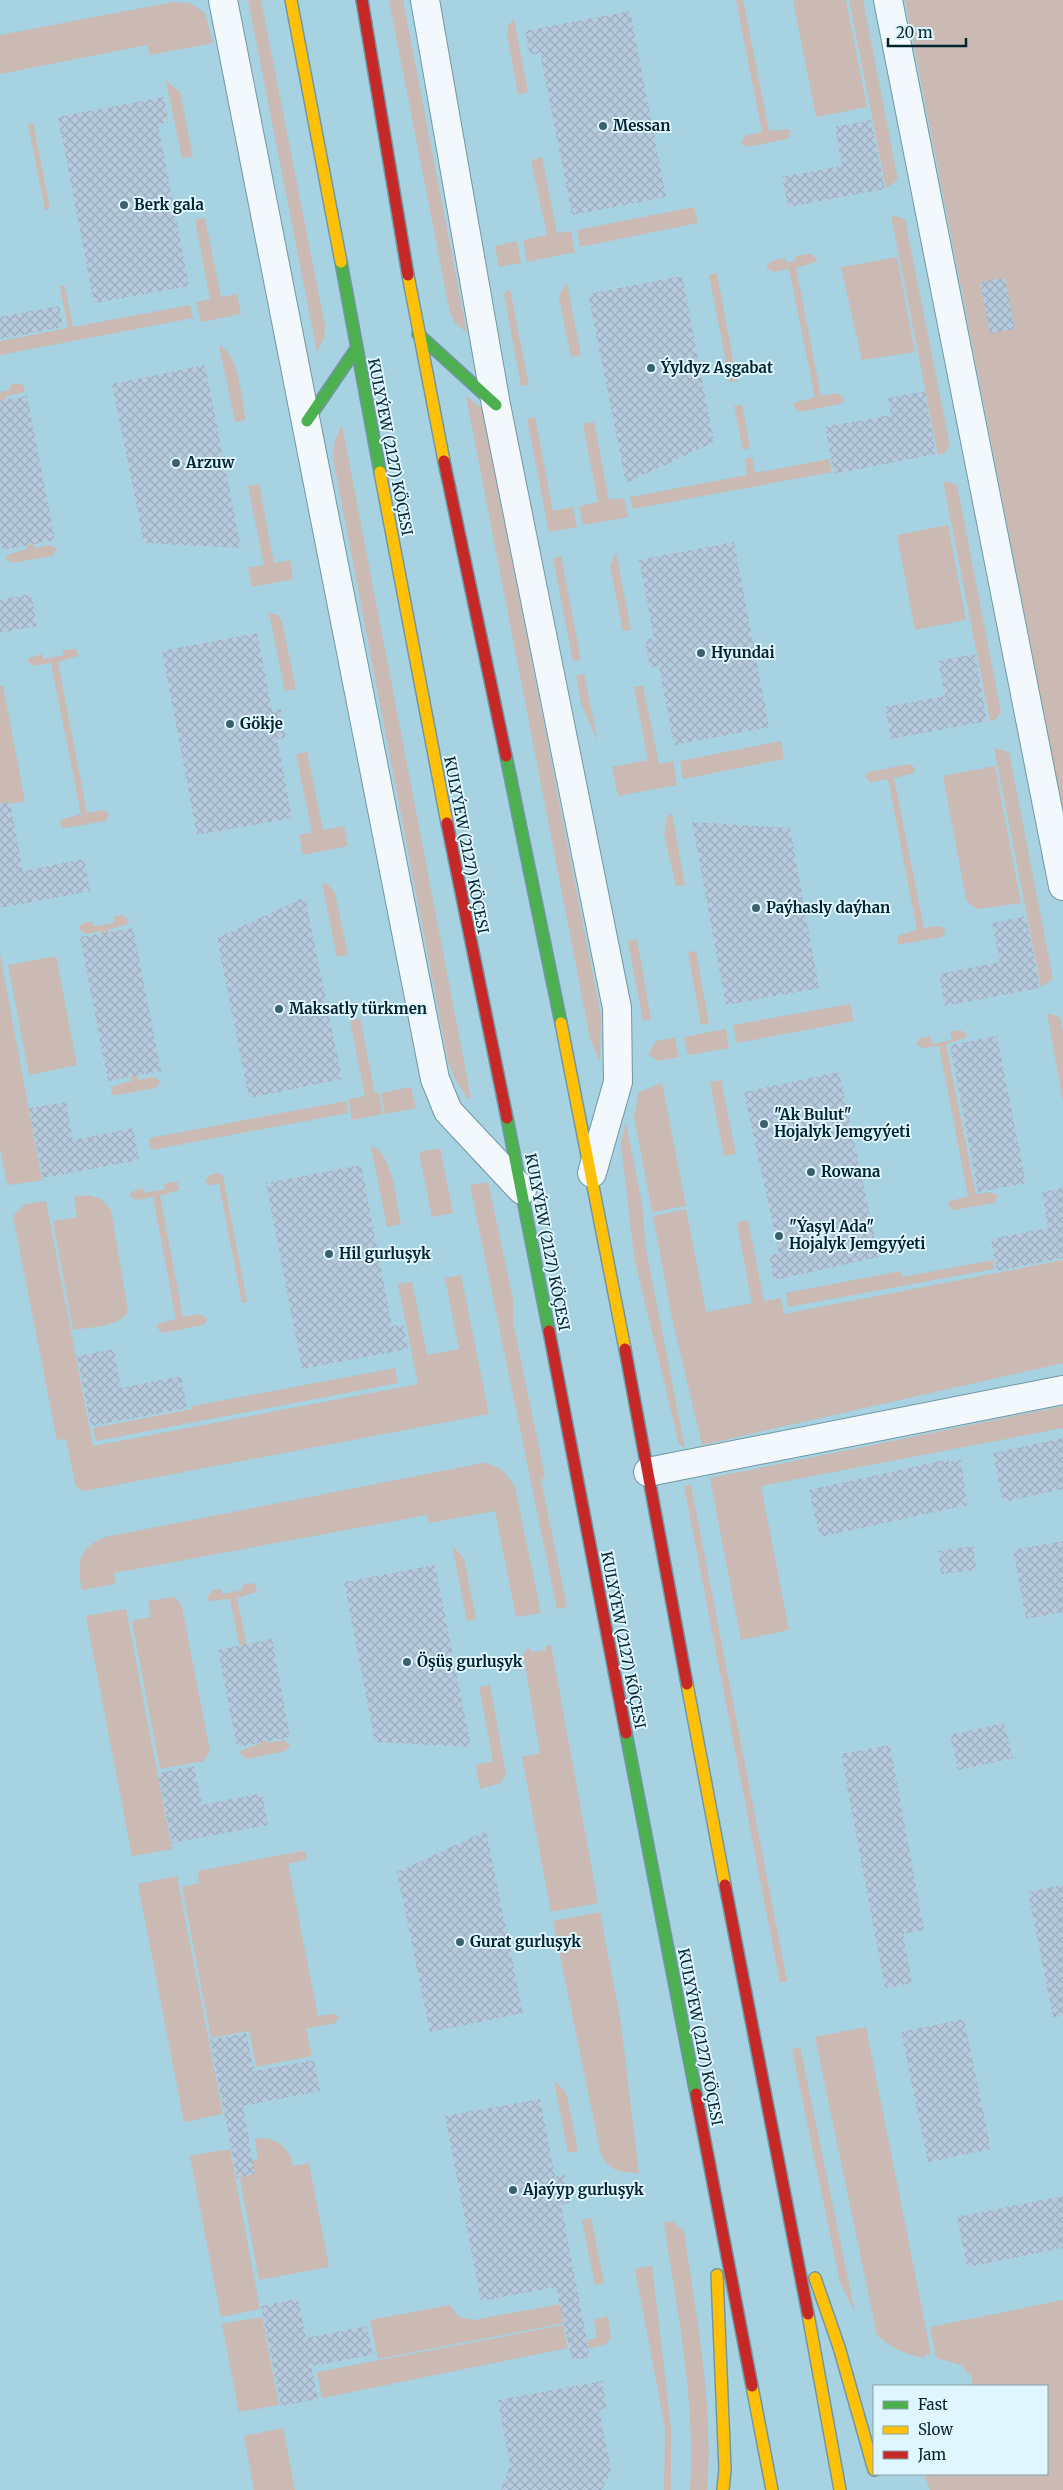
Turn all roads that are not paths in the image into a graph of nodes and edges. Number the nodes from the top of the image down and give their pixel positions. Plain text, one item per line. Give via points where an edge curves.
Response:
1 (223, 0) edge
2 (291, 0) edge
3 (362, 0) edge
4 (425, 0) edge
5 (888, 0) edge
6 (418, 334) junction
7 (356, 349) junction
8 (496, 405) junction
9 (307, 421) junction
10 (1063, 886) edge
11 (592, 1173) junction
12 (522, 1190) junction
13 (1063, 1390) edge
14 (648, 1472) junction
15 (712, 2179) junction
16 (786, 2194) junction
17 (873, 2466) edge
18 (723, 2490) edge
19 (772, 2490) edge
20 (840, 2490) edge

1 - 9 street
2 - 7 highway, KULYÝEW (2127) KÖÇESI
3 - 6 highway
4 - 8 street
5 - 10 street
6 - 8 highway
6 - 11 highway
7 - 9 highway
7 - 12 highway, KULYÝEW (2127) KÖÇESI via 468,934
8 - 11 street via 617,1008 618,1082
9 - 12 street via 435,1079 448,1111
11 - 14 highway
12 - 15 highway, KULYÝEW (2127) KÖÇESI
13 - 14 street
14 - 16 highway via 753,2035
15 - 18 highway
15 - 19 highway, KULYÝEW (2127) KÖÇESI
16 - 17 highway via 839,2347
16 - 20 highway

